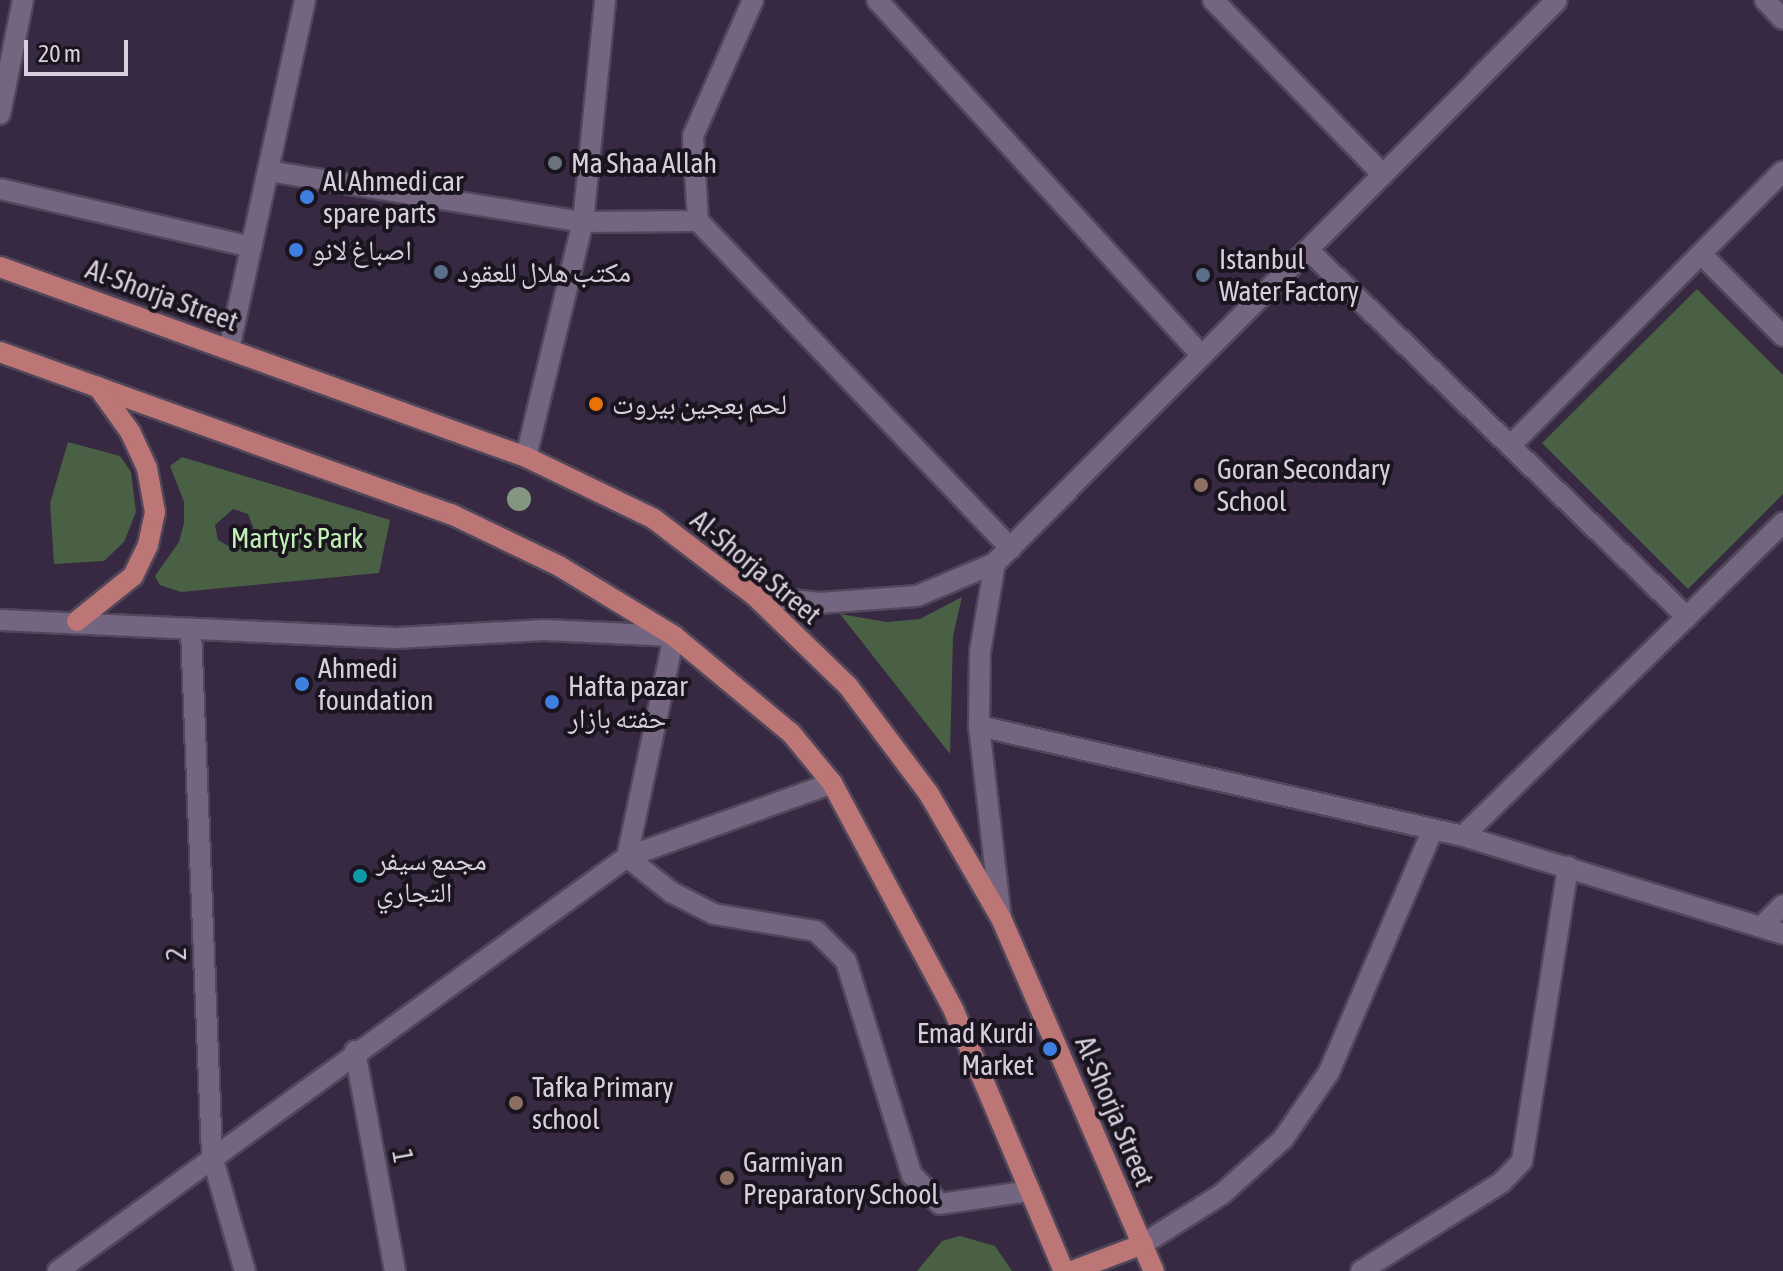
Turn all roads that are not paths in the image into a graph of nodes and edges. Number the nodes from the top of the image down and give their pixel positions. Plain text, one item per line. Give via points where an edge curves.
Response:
1 (23, 0) edge
2 (305, 0) edge
3 (605, 0) edge
4 (753, 0) edge
5 (877, 0) edge
6 (1213, 0) edge
7 (1557, 0) edge
8 (1765, 0) edge
9 (1783, 19) edge
10 (0, 114) edge
11 (268, 171) junction
12 (1783, 171) edge
13 (1383, 175) junction
14 (0, 189) edge
15 (698, 221) junction
16 (583, 222) junction
17 (251, 247) junction
18 (1308, 250) junction
19 (1701, 254) junction
20 (0, 267) edge
21 (1783, 336) edge
22 (229, 349) junction
23 (0, 352) edge
24 (1202, 356) junction
25 (98, 387) junction
26 (1510, 446) junction
27 (526, 457) junction
28 (1783, 523) edge
29 (1011, 548) junction
30 (995, 563) junction
31 (755, 596) junction
32 (1687, 617) junction
33 (0, 620) edge
34 (77, 621) junction
35 (191, 630) junction
36 (674, 636) junction
37 (979, 726) junction
38 (832, 783) junction
39 (1433, 829) junction
40 (1463, 836) junction
41 (627, 857) junction
42 (1568, 867) junction
43 (1783, 905) edge
44 (1001, 918) junction
45 (1763, 925) junction
46 (1783, 934) edge
47 (355, 1051) junction
48 (212, 1156) junction
49 (1030, 1191) junction
50 (1143, 1244) junction
51 (58, 1271) edge
52 (245, 1271) edge
53 (395, 1271) edge
54 (1064, 1271) edge
55 (1072, 1271) edge
56 (1154, 1271) edge
57 (1361, 1271) edge

1 - 10 street
2 - 11 street
3 - 16 street
4 - 15 street via 693,136
5 - 24 street
6 - 13 street
7 - 13 street
8 - 9 street
11 - 16 street
11 - 17 street
12 - 19 street
13 - 18 street
14 - 17 street
15 - 16 street
15 - 29 street
16 - 27 street
17 - 22 street
18 - 24 street
18 - 26 street
19 - 21 street
19 - 26 street
20 - 22 main road, Al-Shorja Street
22 - 27 main road, Al-Shorja Street
23 - 25 main road
24 - 29 street
25 - 34 main road via 137,444 155,512 148,545 133,576
25 - 36 main road via 451,514 559,566
26 - 32 street
27 - 31 main road, Al-Shorja Street via 654,519
28 - 32 street
29 - 30 street
30 - 31 street via 917,596 820,603
30 - 37 street via 980,652
31 - 44 main road, Al-Shorja Street via 848,686 929,794
32 - 40 street
33 - 34 street
34 - 35 street
35 - 36 street via 396,638 544,630
35 - 48 street, 2
36 - 38 main road via 791,733
36 - 41 street
37 - 39 street
37 - 44 street
38 - 41 street
38 - 49 main road via 954,1011
39 - 40 street
39 - 50 street via 1329,1072 1283,1139 1222,1194
40 - 42 street
41 - 47 street
41 - 49 street via 671,892 714,914 816,931 846,961 912,1175 940,1204
42 - 45 street
42 - 57 street via 1522,1161 1501,1183
43 - 45 street
44 - 50 main road, Al-Shorja Street
45 - 46 street
47 - 48 street
47 - 53 street, 1
48 - 51 street
48 - 52 street, 2
49 - 54 main road
50 - 55 main road
50 - 56 main road, Al-Shorja Street

